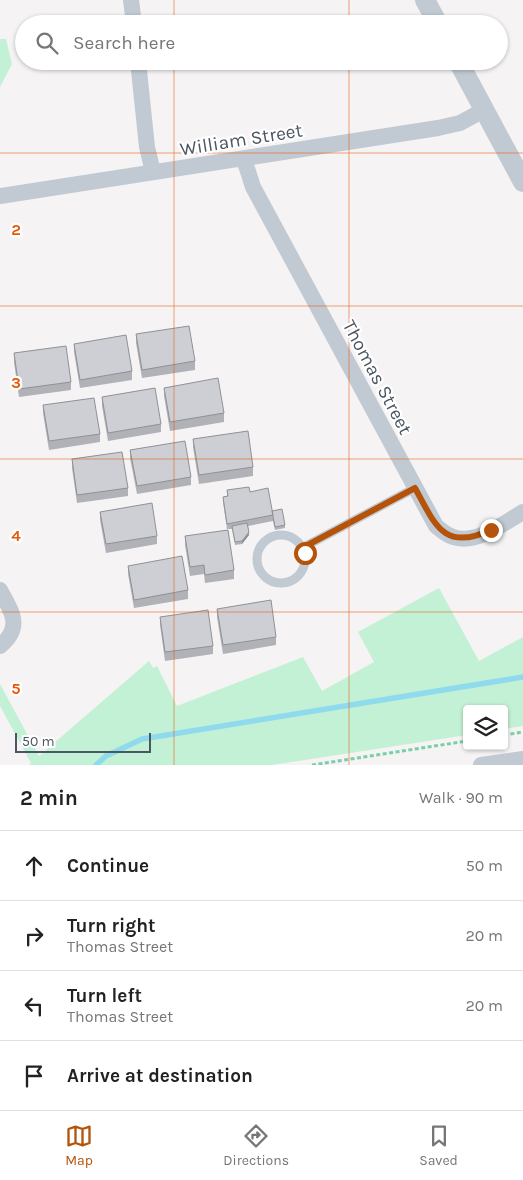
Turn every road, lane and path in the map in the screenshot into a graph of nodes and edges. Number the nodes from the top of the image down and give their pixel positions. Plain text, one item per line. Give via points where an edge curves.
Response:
1 (131, 0) edge
2 (425, 0) edge
3 (133, 15) edge
4 (433, 15) edge
5 (139, 70) edge
6 (463, 70) edge
7 (484, 110) junction
8 (244, 159) junction
9 (154, 172) junction
10 (523, 182) edge
11 (0, 196) edge
12 (415, 488) junction
13 (523, 512) edge
14 (302, 548) junction
15 (0, 590) edge
16 (0, 646) edge
17 (523, 732) edge
18 (508, 734) edge
19 (463, 742) edge
20 (514, 761) edge
21 (312, 765) edge
22 (481, 765) edge

1 - 3 street
2 - 4 street
5 - 9 street via 147,147
6 - 7 street
7 - 8 street, William Street via 460,123 438,128
7 - 10 street
8 - 9 street, William Street
8 - 12 street, Thomas Street via 254,187
9 - 11 street, William Street
12 - 13 street, Thomas Street via 436,526 454,538 476,537
12 - 14 lane
14 - 14 lane via 304,565 294,579 275,582 260,571 258,553 269,538 288,536 299,542
15 - 16 street via 14,616 14,626
17 - 18 path
19 - 21 path
20 - 22 street

